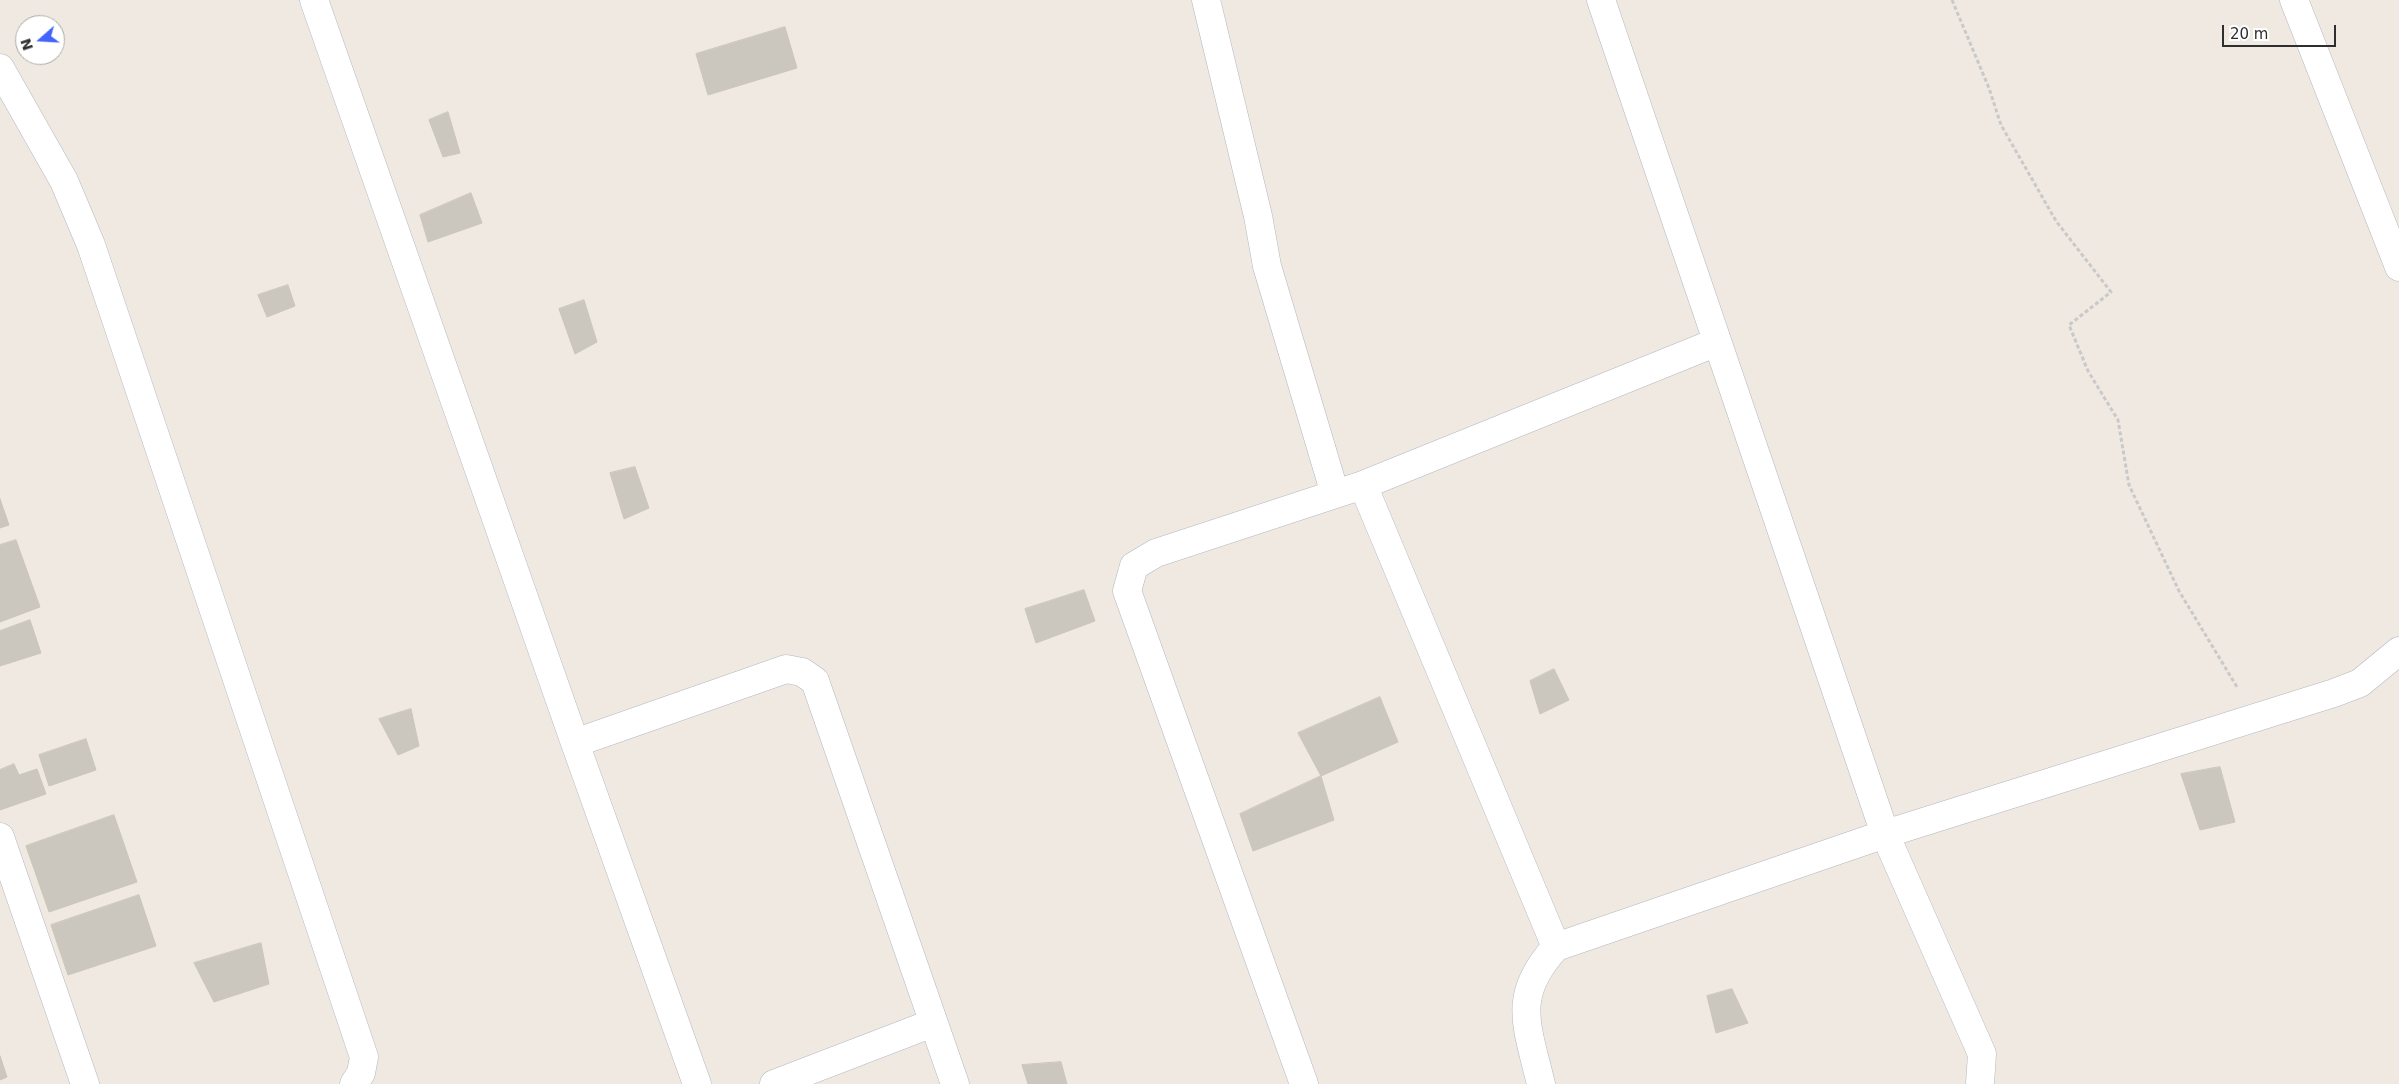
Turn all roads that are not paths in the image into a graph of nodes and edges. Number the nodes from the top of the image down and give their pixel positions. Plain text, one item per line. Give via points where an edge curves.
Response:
1 (314, 0) edge
2 (1206, 0) edge
3 (1601, 0) edge
4 (2294, 0) edge
5 (0, 68) edge
6 (2399, 267) edge
7 (1717, 342) junction
8 (1363, 485) junction
9 (1335, 494) junction
10 (2399, 651) edge
11 (575, 743) junction
12 (1885, 834) junction
13 (0, 837) edge
14 (1556, 947) junction
15 (933, 1023) junction
16 (85, 1084) edge
17 (354, 1084) edge
18 (697, 1084) edge
19 (774, 1084) edge
20 (955, 1084) edge
21 (1304, 1084) edge
22 (1540, 1084) edge
23 (1980, 1084) edge

1 - 11 street
2 - 9 street via 1267,266
3 - 7 street
4 - 6 street
5 - 17 street via 64,181 90,245 364,1057 361,1073
7 - 8 street
7 - 12 street
8 - 9 street
8 - 14 street
9 - 21 street via 1156,553 1134,566 1127,591
10 - 12 street via 2360,683
11 - 15 street via 786,669 802,672 815,681
11 - 18 street
12 - 14 street
12 - 23 street via 1982,1054
13 - 16 street
14 - 22 street via 1540,964 1530,983 1525,1018
15 - 19 street
15 - 20 street

